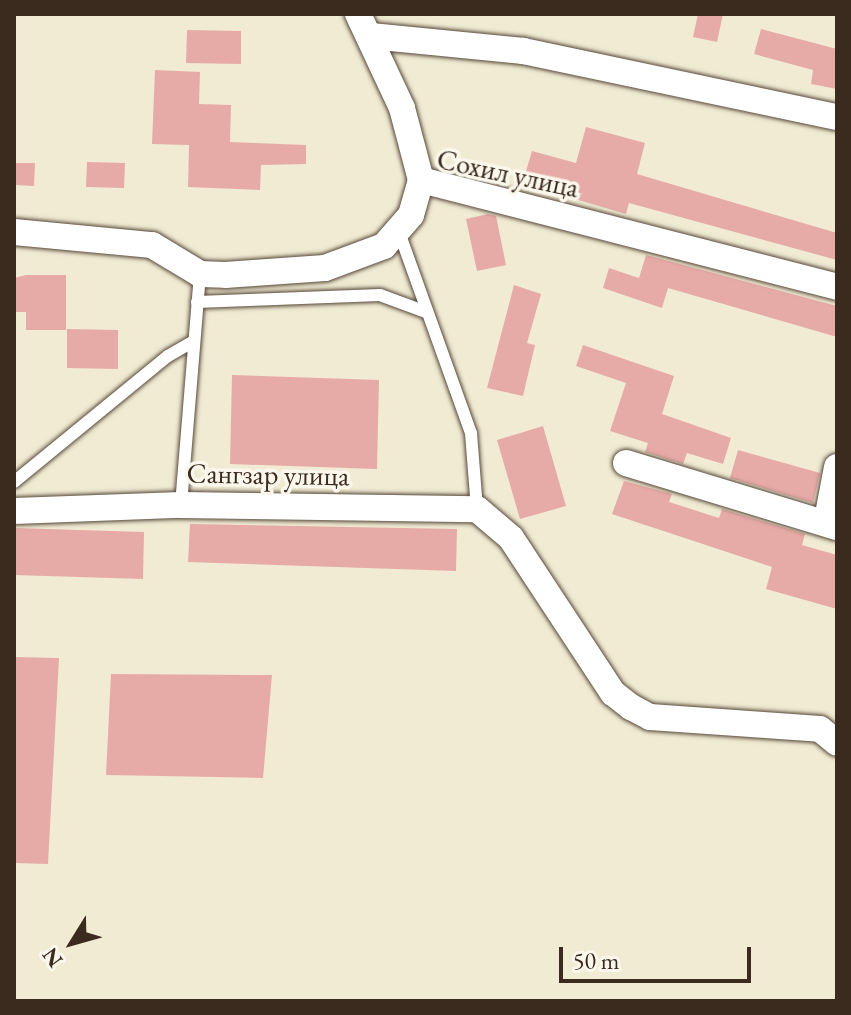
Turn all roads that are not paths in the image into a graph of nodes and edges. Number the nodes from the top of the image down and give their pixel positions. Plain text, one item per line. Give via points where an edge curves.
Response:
1 (365, 25) edge
2 (837, 117) edge
3 (421, 180) junction
4 (14, 232) edge
5 (399, 232) junction
6 (200, 274) junction
7 (837, 287) edge
8 (197, 302) junction
9 (426, 312) junction
10 (194, 341) junction
11 (626, 463) dead end
12 (837, 467) edge
13 (14, 482) edge
14 (181, 505) junction
15 (477, 509) junction
16 (14, 511) edge
17 (832, 524) edge
18 (837, 743) edge

1 - 2 street via 523,51
1 - 3 street via 406,120
3 - 5 street, Сохил улица via 419,198
3 - 7 street, Сохил улица
4 - 6 street via 152,245
5 - 6 street, Сохил улица via 384,246 325,268 277,275
5 - 9 lane
6 - 8 lane
8 - 9 lane via 380,295
8 - 10 lane
9 - 15 lane via 452,370 471,433
10 - 13 lane via 168,356
10 - 14 lane
11 - 17 street
12 - 17 street
14 - 15 street, Сангзар улица
14 - 16 street, Сангзар улица
15 - 18 street via 511,538 613,693 631,707 650,717 820,729

